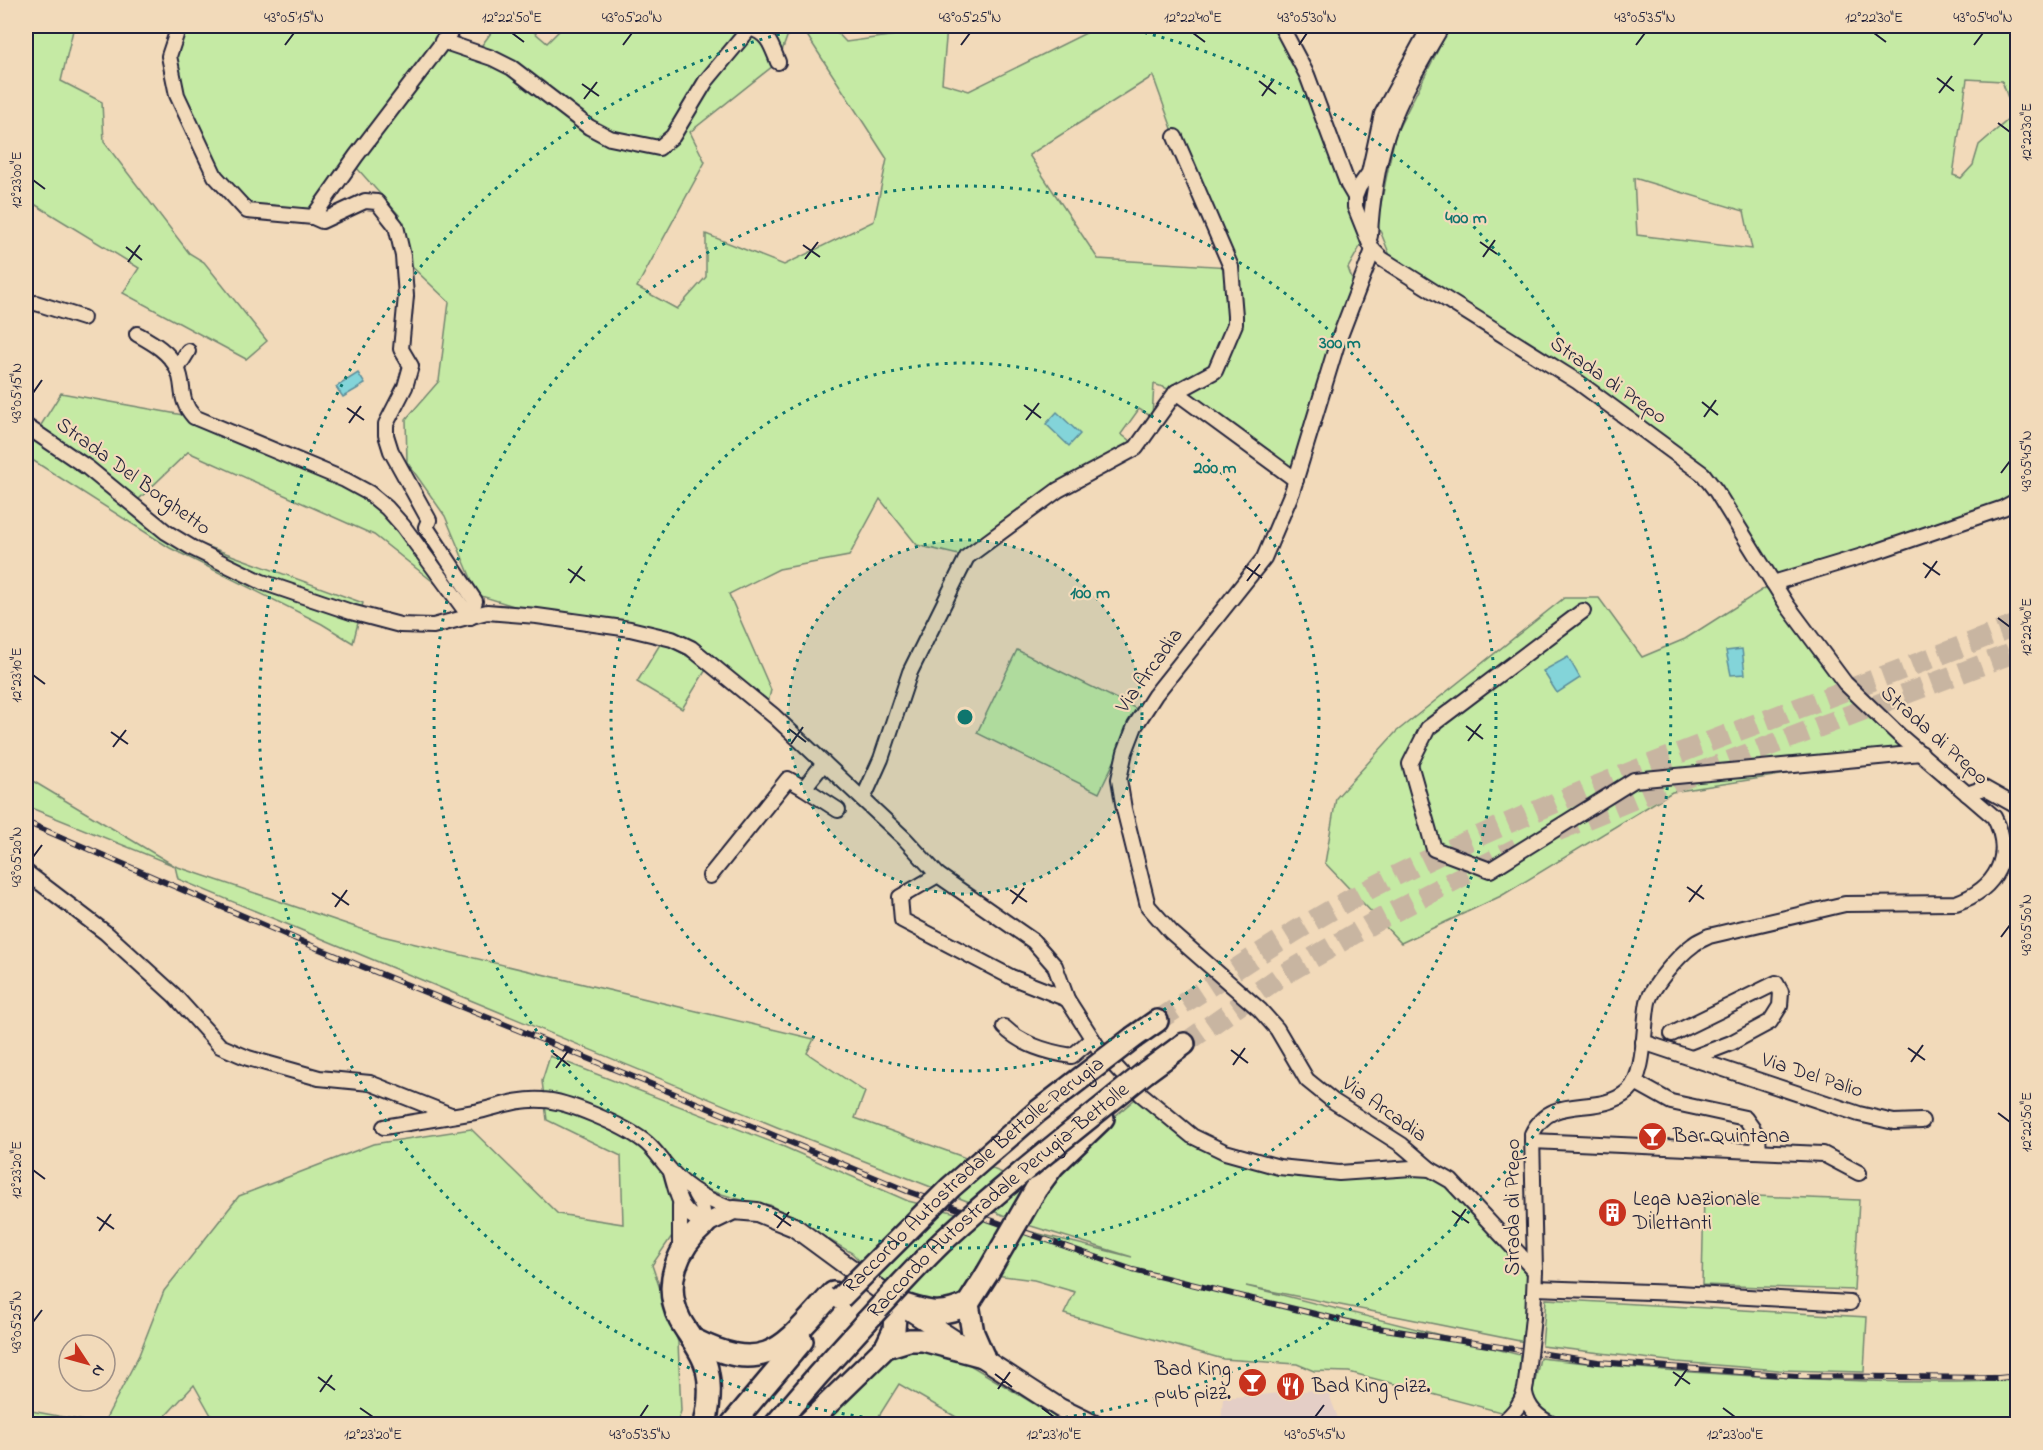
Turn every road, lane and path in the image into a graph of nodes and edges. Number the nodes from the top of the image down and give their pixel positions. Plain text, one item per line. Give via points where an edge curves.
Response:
1 (179, 26) edge
2 (455, 26) edge
3 (1281, 26) edge
4 (1430, 26) edge
5 (1442, 26) edge
6 (442, 42) junction
7 (778, 62) dead end
8 (1175, 137) dead end
9 (1374, 193) junction
10 (1355, 197) junction
11 (313, 217) junction
12 (1371, 246) junction
13 (26, 305) edge
14 (83, 318) dead end
15 (137, 334) dead end
16 (188, 351) dead end
17 (177, 369) junction
18 (1176, 392) junction
19 (26, 426) edge
20 (1296, 480) junction
21 (2018, 500) edge
22 (1773, 583) junction
23 (1583, 611) dead end
24 (470, 617) junction
25 (1921, 753) junction
26 (824, 763) junction
27 (804, 788) junction
28 (1967, 794) junction
29 (863, 799) junction
30 (2018, 807) edge
31 (838, 810) dead end
32 (26, 872) edge
33 (938, 875) junction
34 (710, 876) dead end
35 (1067, 999) junction
36 (1157, 1021) tunnel mouth
37 (1004, 1027) dead end
38 (1672, 1034) dead end
39 (1092, 1039) junction
40 (1642, 1042) junction
41 (1185, 1044) tunnel mouth
42 (1692, 1058) junction
43 (1153, 1067) junction
44 (1635, 1082) junction
45 (452, 1114) junction
46 (1922, 1120) dead end
47 (384, 1128) dead end
48 (1532, 1141) junction
49 (1759, 1151) junction
50 (1430, 1169) junction
51 (671, 1172) junction
52 (1859, 1173) dead end
53 (695, 1194) junction
54 (680, 1205) junction
55 (734, 1210) junction
56 (705, 1224) junction
57 (680, 1253) junction
58 (1535, 1271) junction
59 (1534, 1288) junction
60 (836, 1295) junction
61 (897, 1302) junction
62 (1850, 1303) dead end
63 (968, 1304) junction
64 (692, 1339) junction
65 (886, 1347) junction
66 (983, 1356) junction
67 (1525, 1388) junction
68 (705, 1425) edge
69 (732, 1425) edge
70 (776, 1425) edge
71 (807, 1425) edge
72 (1093, 1425) edge
73 (1500, 1425) edge
74 (1552, 1425) edge

1 - 11 street via 169,56 177,95 215,176 247,211
2 - 6 street
3 - 10 street via 1307,75
4 - 10 street via 1382,114 1369,173
5 - 9 street, Via Arcadia via 1387,133
6 - 7 street via 512,68 589,127 610,138 659,148 673,136 706,81 750,28 770,41
6 - 11 street
8 - 18 street via 1231,267 1235,316 1215,371
9 - 10 street
9 - 12 street, Via Arcadia
10 - 12 street via 1355,207
11 - 24 street via 322,221 365,201 377,202 396,226 406,296 401,349 411,366 386,424 386,435 429,520 426,527 475,601
12 - 20 street, Via Arcadia
12 - 22 street, Strada di Prepo via 1382,259 1578,382 1702,474
13 - 14 street via 36,303
15 - 17 street via 163,349
16 - 17 street
17 - 24 street via 185,407 194,417 345,480 387,508
18 - 20 street
18 - 29 street via 1136,448 1058,490 967,557 910,672 884,753
19 - 24 street, Strada Del Borghetto via 87,468 166,532 262,582 400,625 433,626
20 - 50 street, Via Arcadia via 1264,558 1155,695 1135,726 1119,779 1124,809 1148,906 1171,932 1260,1010 1307,1080 1402,1145
21 - 22 street via 1872,553
22 - 25 street, Strada di Prepo via 1845,683
23 - 25 street via 1428,728 1410,764 1434,849 1490,870 1634,780
24 - 26 street, Strada Del Borghetto via 487,612 537,616 672,639 691,648 728,678
25 - 28 street, Strada di Prepo
26 - 27 street
26 - 29 street, Strada Del Borghetto
27 - 31 street
27 - 34 street via 788,779
28 - 30 street via 1984,788
28 - 40 street, Strada di Prepo via 1994,817 2002,832 2004,848 1999,868 1970,898 1956,903 1845,904 1709,936 1693,945 1654,990 1648,1000
29 - 33 street, Strada Del Borghetto
32 - 45 street via 106,933 174,995 220,1046 319,1078 370,1083
33 - 35 street, Strada Del Borghetto via 1033,941 1054,966
33 - 35 street via 900,897 902,920 1011,976
35 - 39 street, Strada Del Borghetto
36 - 60 highway, Raccordo Autostradale Bettolle-Perugia, bridge via 1037,1112
37 - 39 street via 1045,1052 1072,1056
38 - 42 street, Via Del Palio via 1776,983 1781,992 1780,1006 1770,1022
39 - 50 street, Strada Del Borghetto via 1141,1094 1192,1136 1225,1152 1279,1167 1339,1173
40 - 42 street, Via Del Palio
40 - 44 street, Strada di Prepo
41 - 43 highway, Raccordo Autostradale Perugia-Bettolle
42 - 46 street, Via Del Palio via 1859,1114 1894,1122
43 - 63 highway, bridge via 1053,1166
43 - 70 highway, Raccordo Autostradale Perugia-Bettolle, bridge via 1027,1167 940,1244
44 - 48 street, Strada di Prepo via 1629,1090 1602,1104 1547,1114 1538,1122
44 - 49 street via 1671,1102 1745,1118 1758,1136
45 - 47 street
45 - 51 street via 522,1100 561,1103 626,1129 662,1158
48 - 49 street
48 - 58 street, Strada di Prepo
49 - 52 street via 1823,1154
50 - 58 street via 1451,1181
51 - 53 street
51 - 54 street
53 - 55 street
53 - 56 street
54 - 56 street
54 - 57 street
55 - 56 main road
55 - 61 main road via 757,1212 794,1227
56 - 57 highway
57 - 64 highway via 674,1268 674,1305
58 - 59 street, Strada di Prepo
59 - 62 street
59 - 67 street, Strada di Prepo, bridge
60 - 64 highway via 778,1349 758,1356 725,1353
60 - 69 highway, Raccordo Autostradale Bettolle-Perugia
61 - 63 highway via 932,1314
61 - 65 highway via 894,1330
61 - 66 main road
63 - 66 highway via 973,1333
64 - 68 highway via 707,1367
65 - 66 highway via 923,1340
65 - 71 highway
66 - 72 main road
67 - 73 street, Strada di Prepo via 1516,1410
67 - 74 street via 1535,1414

